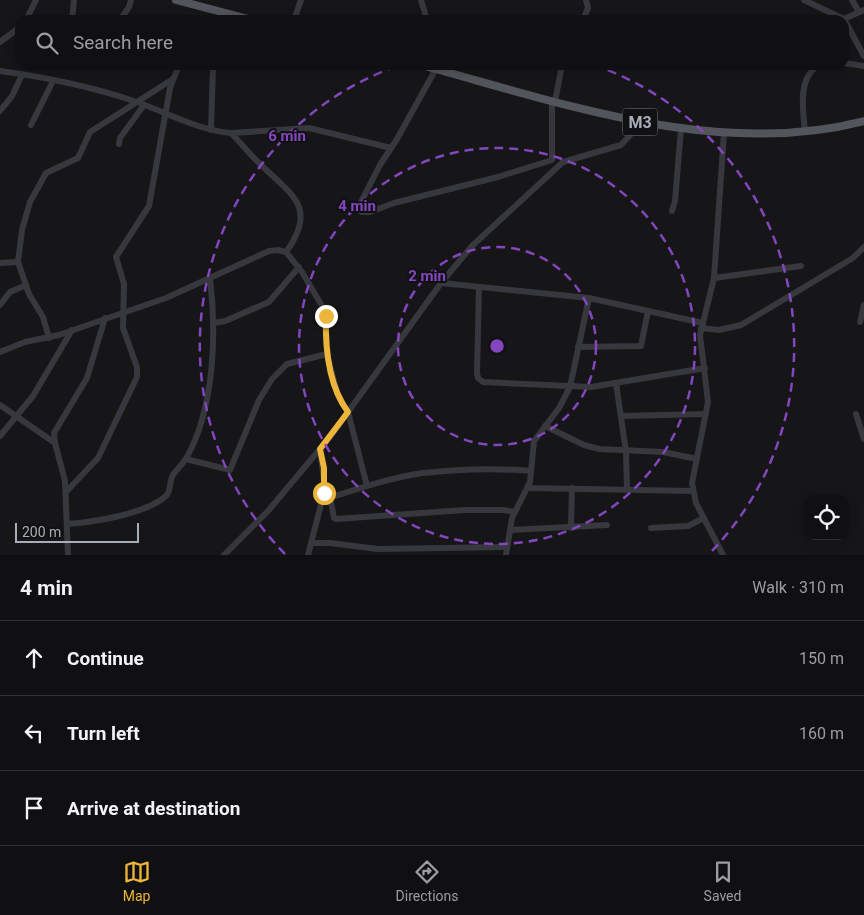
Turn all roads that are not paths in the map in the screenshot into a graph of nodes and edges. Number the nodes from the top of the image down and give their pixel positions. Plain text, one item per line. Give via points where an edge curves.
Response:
1 (36, 0) edge
2 (74, 0) edge
3 (131, 0) edge
4 (176, 0) edge
5 (301, 0) edge
6 (421, 0) edge
7 (586, 0) edge
8 (804, 0) edge
9 (852, 0) edge
10 (195, 3) edge
11 (862, 11) edge
12 (28, 15) edge
13 (72, 15) edge
14 (123, 15) edge
15 (222, 15) edge
16 (296, 15) edge
17 (426, 15) edge
18 (585, 15) edge
19 (836, 15) edge
20 (849, 17) edge
21 (849, 28) edge
22 (15, 31) edge
23 (0, 42) edge
24 (864, 56) edge
25 (849, 64) edge
26 (864, 66) edge
27 (177, 70) edge
28 (213, 70) edge
29 (436, 70) edge
30 (449, 70) edge
31 (561, 70) edge
32 (814, 70) edge
33 (0, 71) edge
34 (22, 75) junction
35 (173, 79) junction
36 (53, 81) junction
37 (554, 100) junction
38 (140, 104) junction
39 (0, 111) edge
40 (167, 115) junction
41 (636, 121) junction
42 (864, 121) edge
43 (30, 125) dead end
44 (681, 129) junction
45 (210, 130) junction
46 (804, 131) junction
47 (232, 132) junction
48 (724, 133) junction
49 (119, 144) dead end
50 (391, 148) junction
51 (552, 160) junction
52 (554, 170) junction
53 (672, 211) dead end
54 (864, 247) edge
55 (286, 252) junction
56 (18, 262) junction
57 (0, 263) edge
58 (801, 266) dead end
59 (299, 267) junction
60 (714, 278) junction
61 (210, 279) junction
62 (441, 283) junction
63 (26, 285) junction
64 (479, 287) junction
65 (589, 298) junction
66 (0, 305) edge
67 (864, 305) edge
68 (648, 311) junction
69 (122, 312) junction
70 (105, 318) junction
71 (860, 322) dead end
72 (214, 323) junction
73 (702, 326) junction
74 (72, 330) junction
75 (49, 338) junction
76 (578, 347) junction
77 (0, 352) edge
78 (327, 354) junction
79 (705, 368) junction
80 (616, 383) junction
81 (570, 388) junction
82 (0, 405) edge
83 (348, 412) junction
84 (706, 414) junction
85 (856, 414) dead end
86 (16, 416) junction
87 (621, 416) junction
88 (545, 426) junction
89 (0, 436) edge
90 (864, 439) edge
91 (55, 443) junction
92 (320, 449) junction
93 (626, 452) junction
94 (186, 459) junction
95 (696, 459) junction
96 (531, 471) junction
97 (367, 486) junction
98 (527, 488) junction
99 (572, 488) junction
100 (627, 488) junction
101 (693, 491) junction
102 (66, 492) junction
103 (330, 497) junction
104 (322, 500) junction
105 (515, 512) junction
106 (704, 518) junction
107 (68, 524) junction
108 (607, 526) dead end
109 (571, 528) junction
110 (651, 528) dead end
111 (510, 530) junction
112 (311, 543) junction
113 (508, 547) junction
114 (68, 555) edge
115 (224, 555) edge
116 (308, 555) edge
117 (506, 555) edge
118 (722, 555) edge

1 - 12 street
2 - 13 street
3 - 14 street
4 - 10 main road
5 - 16 street
6 - 17 street
7 - 18 street
8 - 19 street
9 - 11 street
10 - 15 main road
11 - 20 street
21 - 24 street
22 - 23 street
25 - 26 street
27 - 35 street
28 - 45 street
29 - 50 street
30 - 37 main road, M3
31 - 37 street
32 - 46 street via 804,90
33 - 34 street
34 - 36 street
34 - 39 street
35 - 38 street
35 - 40 street
36 - 38 street
36 - 43 street
37 - 41 main road, M3
37 - 51 street
38 - 40 street
38 - 49 street
38 - 56 street via 90,132 78,158 43,177 30,202
40 - 45 street
40 - 69 street via 149,206 116,256 124,284
41 - 44 main road, M3
41 - 52 street via 633,132 621,145 569,160
42 - 46 main road, M3
44 - 48 main road, M3
44 - 53 street
45 - 47 street
46 - 48 main road, M3
47 - 50 street via 309,128
47 - 55 street via 249,154 297,200 301,220 294,242
48 - 60 street
50 - 51 street via 361,202 361,212
51 - 52 street
52 - 62 street via 472,246
54 - 73 street via 853,258 740,325 719,330
55 - 59 street
55 - 61 street via 269,251
56 - 57 street
56 - 63 street
58 - 60 street
59 - 72 street via 269,302
59 - 78 street via 325,311
60 - 73 street
61 - 69 street
61 - 72 street
62 - 64 street
62 - 83 street
63 - 66 street via 10,292
63 - 75 street via 43,317
64 - 65 street
64 - 81 street via 477,373 480,381
65 - 68 street
65 - 76 street
67 - 71 street
68 - 73 street
68 - 76 street via 641,346
69 - 70 street
69 - 102 street via 124,334 137,367 137,377 98,458
70 - 74 street
70 - 91 street via 87,378 57,428
72 - 94 street via 208,388
73 - 79 street via 700,342
74 - 75 street
74 - 86 street via 33,396
75 - 77 street via 24,342
76 - 81 street
78 - 83 street via 338,396
78 - 94 street via 287,364 272,379 230,470
79 - 80 street
79 - 84 street via 708,390
80 - 81 street
80 - 87 street
81 - 88 street
82 - 86 street
83 - 92 street
83 - 97 street
84 - 87 street
84 - 95 street
85 - 90 street
86 - 89 street
86 - 91 street
87 - 93 street
88 - 93 street via 584,445
88 - 96 street via 534,441
91 - 102 street
92 - 104 street via 326,484
92 - 115 street via 268,511
93 - 95 street via 663,452
93 - 100 street
94 - 107 street via 173,475 169,492 162,499 118,516
95 - 101 street
96 - 97 street via 436,472
96 - 98 street
97 - 103 street
98 - 99 street
98 - 105 street
99 - 100 street
99 - 109 street
100 - 101 street
101 - 106 street
102 - 107 street
103 - 104 street
103 - 105 street via 336,519 465,510
104 - 112 street
105 - 111 street
106 - 110 street via 688,526
106 - 118 street
107 - 114 street
108 - 109 street
109 - 111 street
111 - 113 street
112 - 113 street via 378,549
112 - 116 street
113 - 117 street

